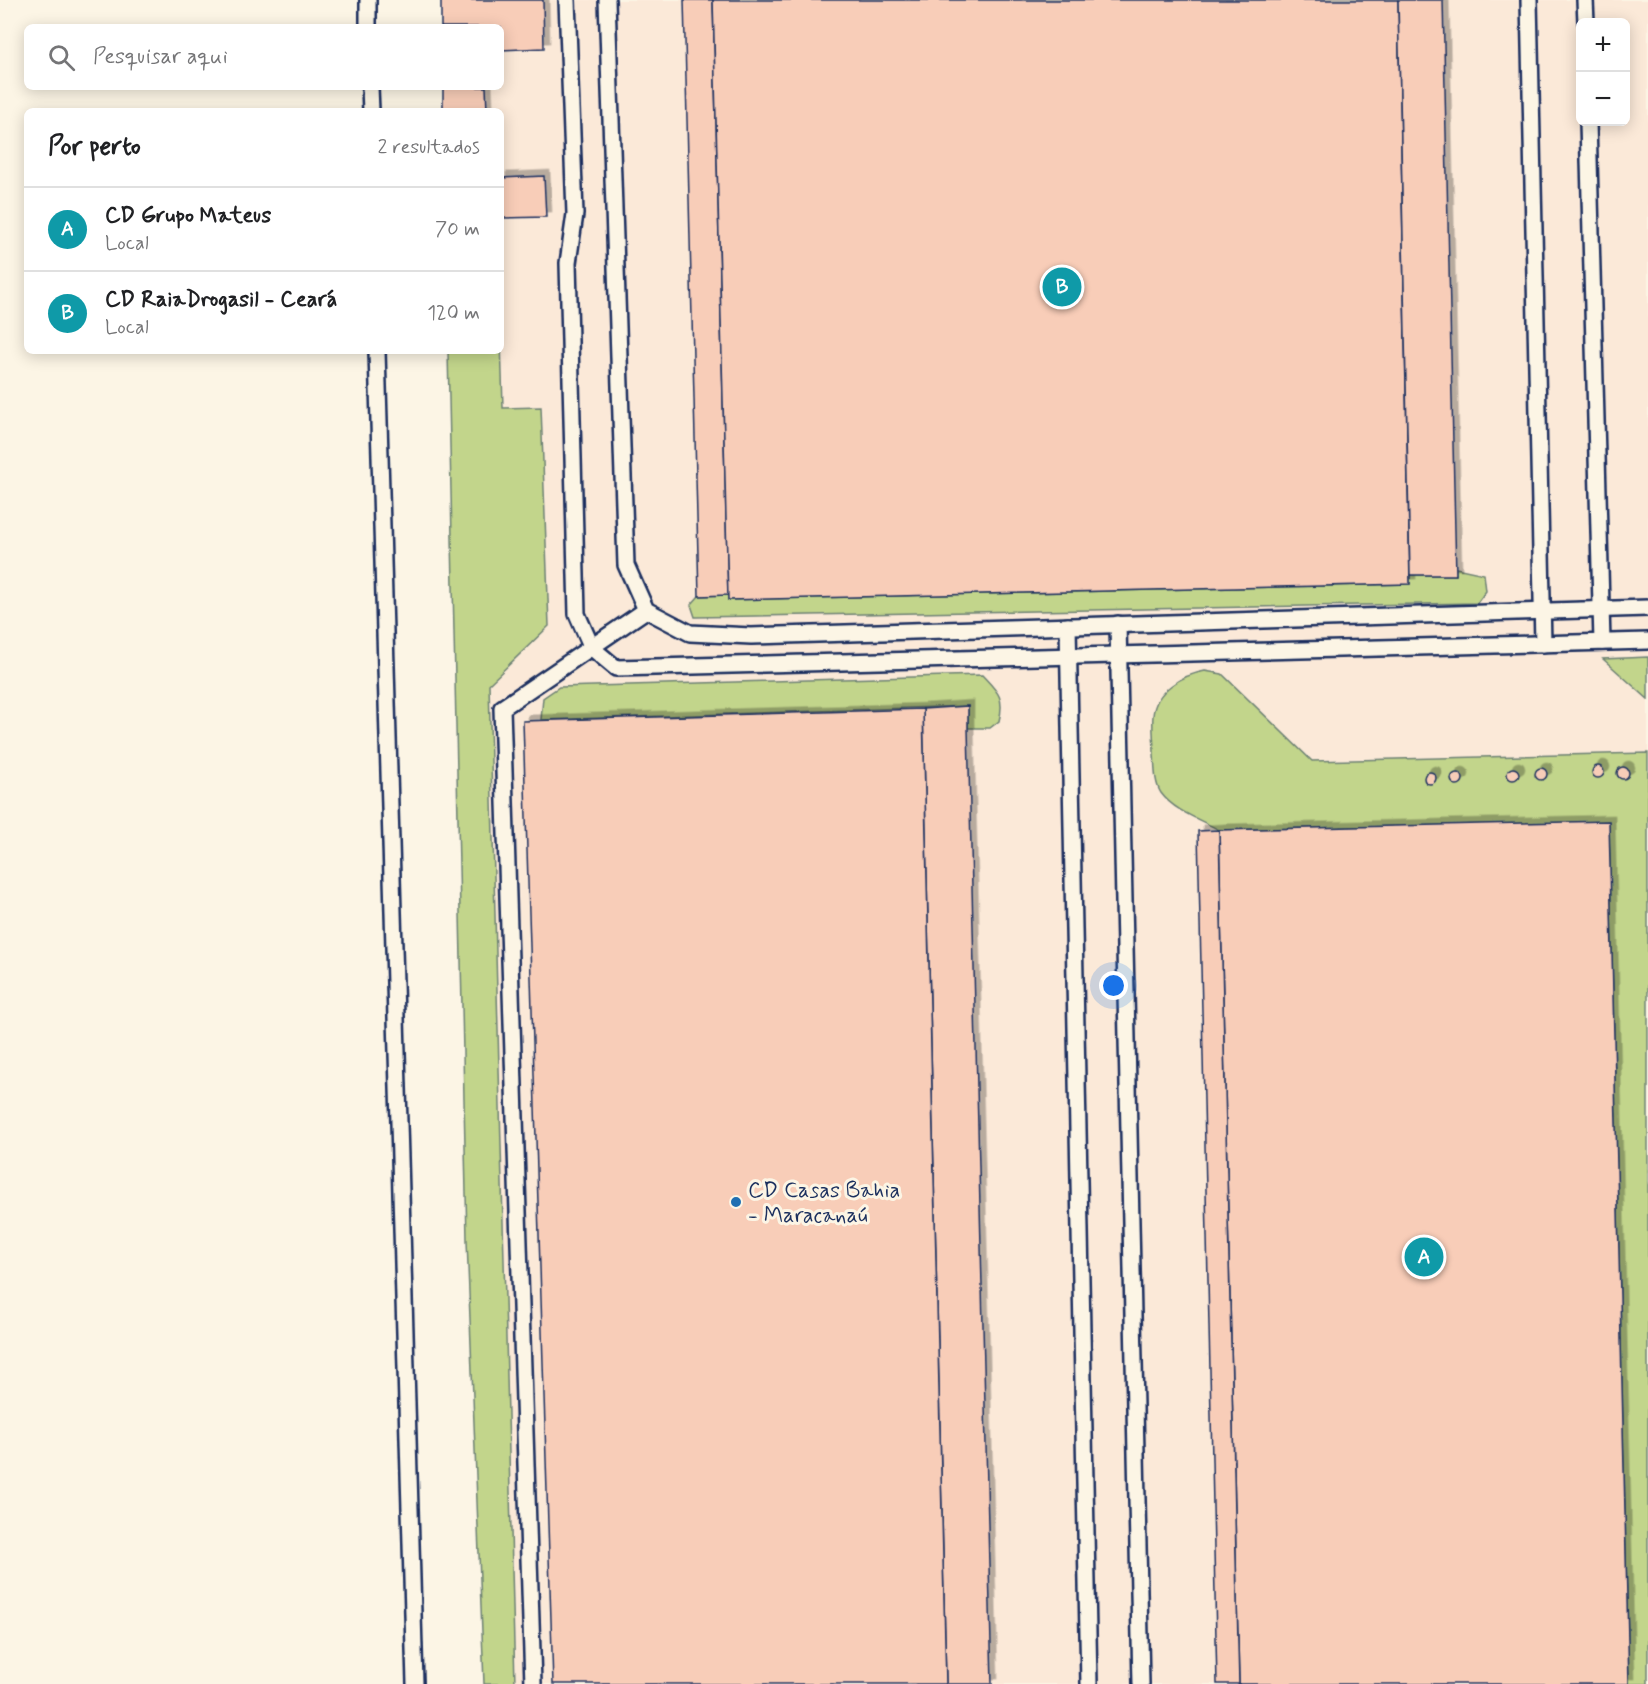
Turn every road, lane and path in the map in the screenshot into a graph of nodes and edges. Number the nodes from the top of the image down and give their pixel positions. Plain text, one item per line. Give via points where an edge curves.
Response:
1 (368, 0) edge
2 (567, 0) edge
3 (607, 0) edge
4 (1529, 0) edge
5 (1585, 0) edge
6 (1586, 18) edge
7 (368, 24) edge
8 (370, 90) edge
9 (371, 108) edge
10 (1588, 126) edge
11 (377, 354) edge
12 (1648, 608) edge
13 (1602, 609) junction
14 (646, 610) junction
15 (1542, 611) junction
16 (1118, 624) junction
17 (1068, 626) junction
18 (1602, 642) junction
19 (1648, 642) edge
20 (1543, 644) junction
21 (592, 648) junction
22 (1119, 656) junction
23 (1069, 657) junction
24 (415, 1684) edge
25 (533, 1684) edge
26 (1089, 1684) edge
27 (1141, 1684) edge

1 - 7 lane
2 - 21 lane via 575,214 568,263 577,614
3 - 14 lane via 626,565
4 - 15 lane
5 - 6 lane
8 - 9 lane
10 - 13 lane
11 - 24 lane
12 - 13 lane
13 - 15 lane
13 - 18 lane
14 - 17 lane via 690,633 751,636
14 - 21 lane
15 - 16 lane
15 - 20 lane
16 - 17 lane
16 - 22 lane
17 - 23 lane
18 - 19 lane
18 - 20 lane
20 - 22 lane
21 - 23 lane via 616,669
21 - 25 lane via 502,708
22 - 23 lane
22 - 27 lane
23 - 26 lane

